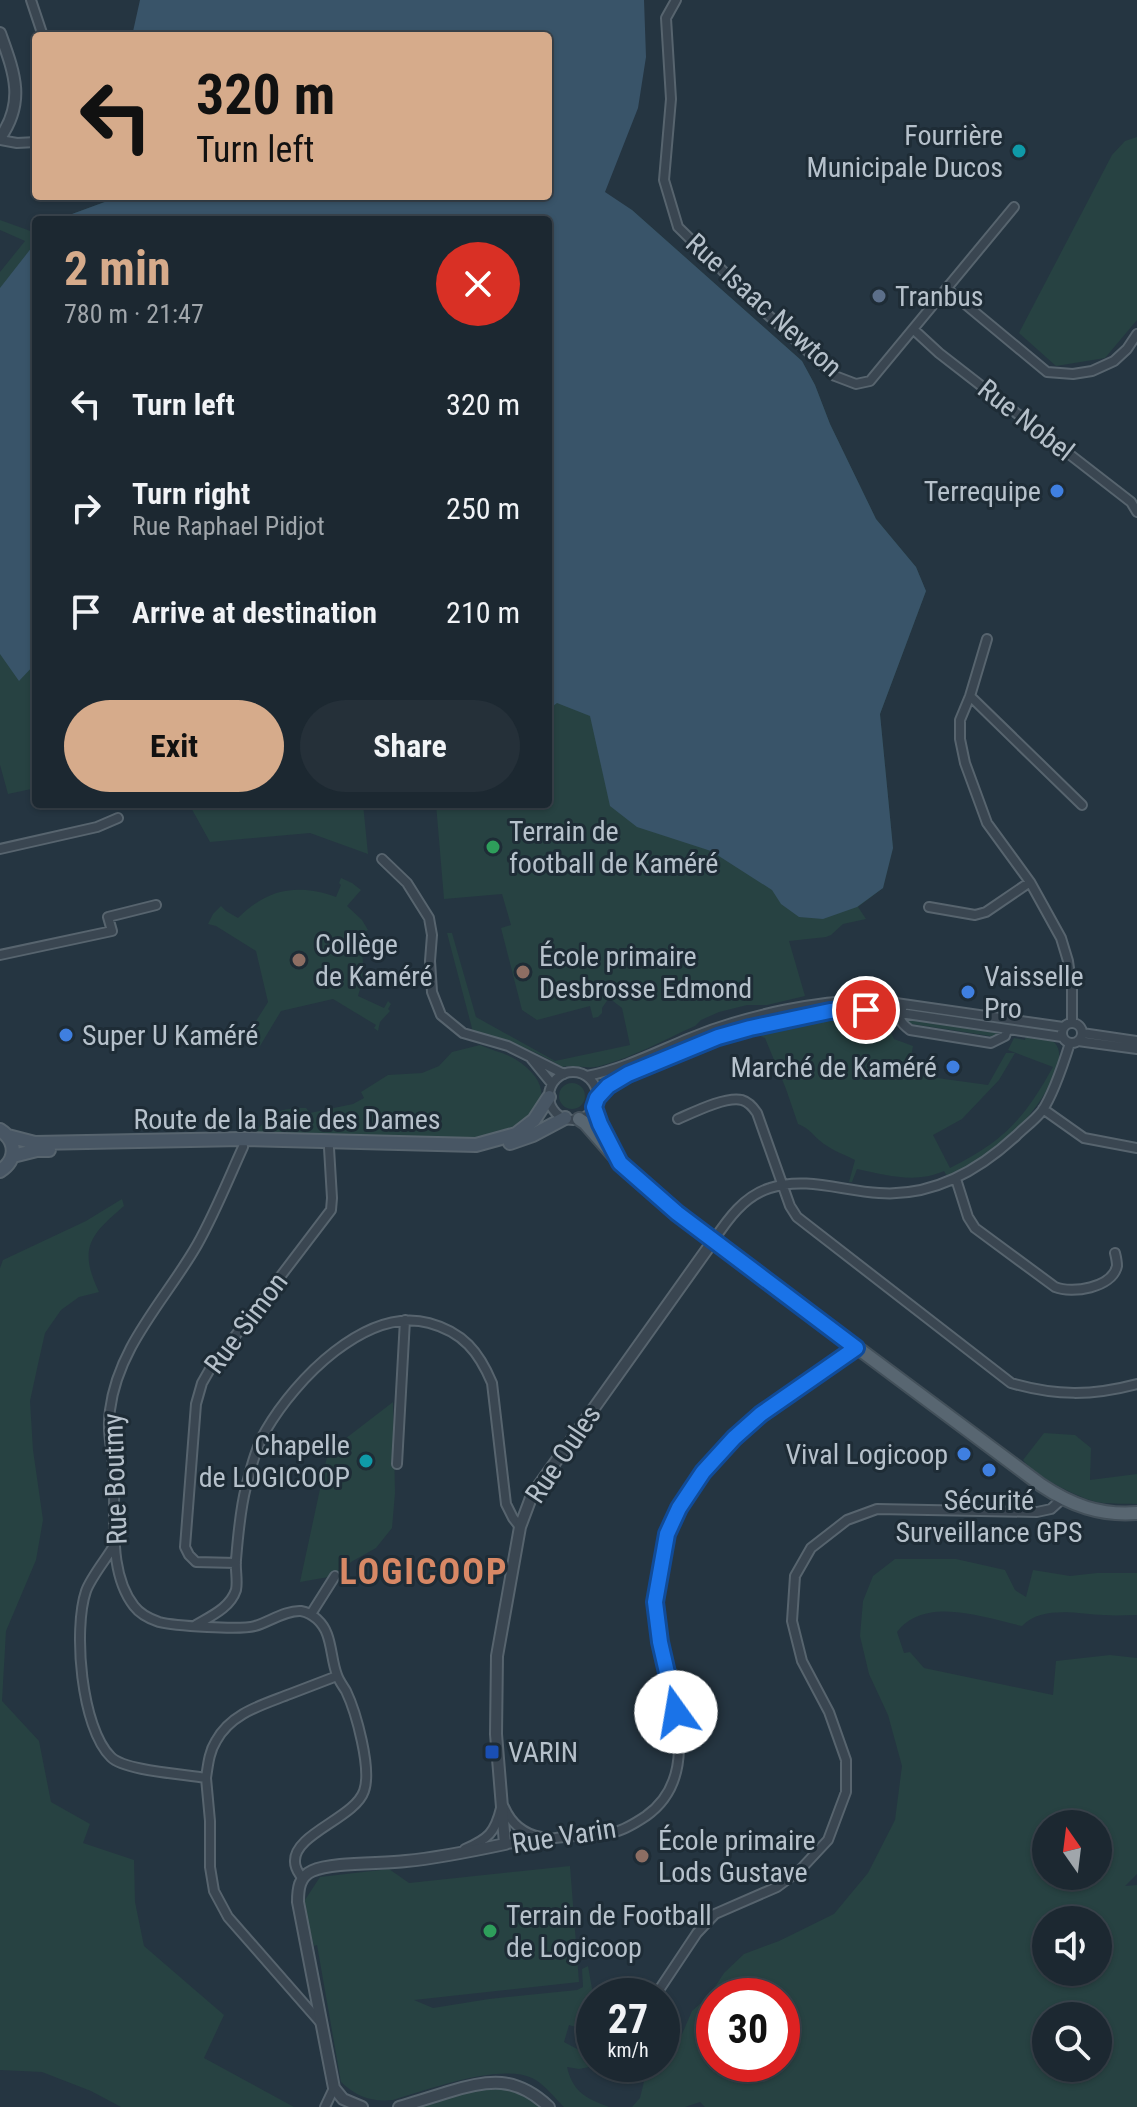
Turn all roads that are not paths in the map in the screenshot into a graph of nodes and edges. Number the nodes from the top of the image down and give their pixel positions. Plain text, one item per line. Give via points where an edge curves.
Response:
1 (31, 0) edge
2 (676, 0) edge
3 (41, 32) edge
4 (0, 33) edge
5 (0, 139) edge
6 (32, 142) edge
7 (1014, 207) dead end
8 (947, 289) junction
9 (913, 329) junction
10 (1137, 334) edge
11 (1134, 499) edge
12 (1137, 512) edge
13 (987, 639) dead end
14 (970, 696) junction
15 (1082, 805) dead end
16 (118, 818) dead end
17 (0, 849) edge
18 (382, 859) dead end
19 (1030, 882) junction
20 (156, 905) dead end
21 (929, 907) dead end
22 (0, 955) edge
23 (902, 1008) junction
24 (1072, 1022) junction
25 (1063, 1027) junction
26 (1007, 1030) junction
27 (1073, 1038) junction
28 (1137, 1041) edge
29 (1137, 1049) edge
30 (530, 1057) junction
31 (564, 1074) junction
32 (587, 1076) junction
33 (550, 1091) junction
34 (595, 1103) junction
35 (1043, 1109) junction
36 (565, 1118) junction
37 (579, 1119) junction
38 (678, 1119) dead end
39 (4, 1133) edge
40 (243, 1147) junction
41 (329, 1148) junction
42 (1137, 1148) edge
43 (13, 1156) junction
44 (620, 1163) junction
45 (0, 1171) edge
46 (956, 1179) junction
47 (783, 1185) junction
48 (713, 1241) junction
49 (1115, 1253) dead end
50 (405, 1320) junction
51 (856, 1348) junction
52 (1137, 1384) edge
53 (397, 1464) dead end
54 (1062, 1499) junction
55 (1137, 1513) edge
56 (520, 1527) junction
57 (115, 1544) junction
58 (236, 1563) junction
59 (335, 1576) dead end
60 (311, 1614) junction
61 (195, 1625) junction
62 (337, 1676) junction
63 (206, 1778) junction
64 (502, 1803) junction
65 (550, 1839) junction
66 (505, 1844) junction
67 (441, 1856) junction
68 (302, 1878) junction
69 (667, 1978) edge
70 (323, 2026) junction
71 (334, 2088) junction
72 (325, 2107) edge
73 (362, 2107) edge
74 (399, 2107) edge
75 (549, 2107) edge

1 - 3 street
2 - 9 street, Rue Isaac Newton via 666,18 671,99 664,180 678,227 835,376 856,384 870,381
4 - 5 street via 16,98
5 - 6 street
7 - 8 street
8 - 9 street
8 - 10 street via 1047,372 1092,371 1114,361
9 - 11 street, Rue Nobel
11 - 12 street, Rue Nobel
13 - 14 street
14 - 15 street
14 - 19 street via 960,720 965,763 987,823
16 - 17 street
18 - 30 street via 407,883 429,918 431,984 441,1015 463,1033
19 - 21 street via 975,915
19 - 24 street via 1065,950
20 - 22 street via 108,917 112,931
23 - 25 street
23 - 26 street
23 - 26 street via 901,1023 923,1033 991,1043
23 - 32 street via 862,1000 832,1002 742,1020
23 - 34 street via 830,1011 718,1037 628,1074 608,1086
24 - 25 street
24 - 27 street via 1080,1027
25 - 27 street
26 - 27 street
27 - 28 street
27 - 29 street
27 - 35 street
30 - 31 street
30 - 33 street
31 - 32 street
31 - 33 street
32 - 34 street via 595,1086
33 - 36 street via 554,1111
33 - 39 main road, Route de la Baie des Dames via 534,1120 516,1134 476,1145 242,1139 35,1143
34 - 37 street
34 - 44 main road
35 - 42 street via 1084,1138
35 - 46 street via 1000,1151
36 - 37 street
36 - 41 main road, Route de la Baie des Dames via 517,1141 477,1150
37 - 44 main road
38 - 47 street via 727,1101 747,1101 757,1113
39 - 43 main road via 12,1142
40 - 41 main road, Route de la Baie des Dames
40 - 43 main road, Route de la Baie des Dames via 37,1150
40 - 57 street, Rue Boutmy via 225,1192 139,1331 116,1385 109,1429
41 - 58 street, Rue Simon via 331,1210 210,1369 199,1392 185,1547 196,1562
43 - 45 main road
44 - 48 main road
46 - 47 street via 881,1194 819,1184
46 - 49 street via 975,1228 1055,1287 1079,1291 1100,1284 1117,1265
47 - 48 street via 757,1193 740,1206
47 - 52 street via 797,1217 1011,1383 1052,1393
48 - 51 main road
48 - 56 street, Rue Oules via 532,1495
50 - 53 street
50 - 56 street via 425,1321 462,1337 485,1367 492,1383 506,1504
50 - 58 street via 388,1322 342,1345 278,1411 264,1433 245,1489
51 - 54 main road
51 - 65 street, Rue Varin via 734,1438 703,1472 667,1534 655,1602 680,1743 672,1787 649,1813 615,1832
54 - 55 main road via 1108,1512
54 - 69 street via 1037,1512 877,1509 847,1520 811,1548 795,1576 792,1621 802,1661 846,1760 846,1792 828,1840 800,1870 777,1887 715,1914
56 - 64 street, Rue Oules via 497,1656
57 - 61 street, Rue Boutmy via 124,1590 139,1611 161,1623
57 - 63 street via 86,1590 80,1626 82,1685 95,1733 112,1758 137,1769
58 - 61 street via 236,1588 229,1603
59 - 60 street
60 - 61 street, Rue Boutmy via 294,1611 252,1628
60 - 62 street via 326,1631
62 - 63 street via 235,1719 214,1743
62 - 68 street via 359,1728 365,1788 360,1800 303,1843 294,1858
63 - 70 street via 214,1891 228,1917
64 - 65 street via 509,1819 528,1835
64 - 66 street, Rue Oules
64 - 67 street via 494,1829 484,1840
65 - 66 street, Rue Varin
66 - 67 street, Rue Varin
67 - 68 street, Rue Varin via 326,1867
68 - 70 street via 298,1902
70 - 71 street
71 - 72 street
71 - 73 street via 343,2099
74 - 75 street via 488,2082 516,2085

